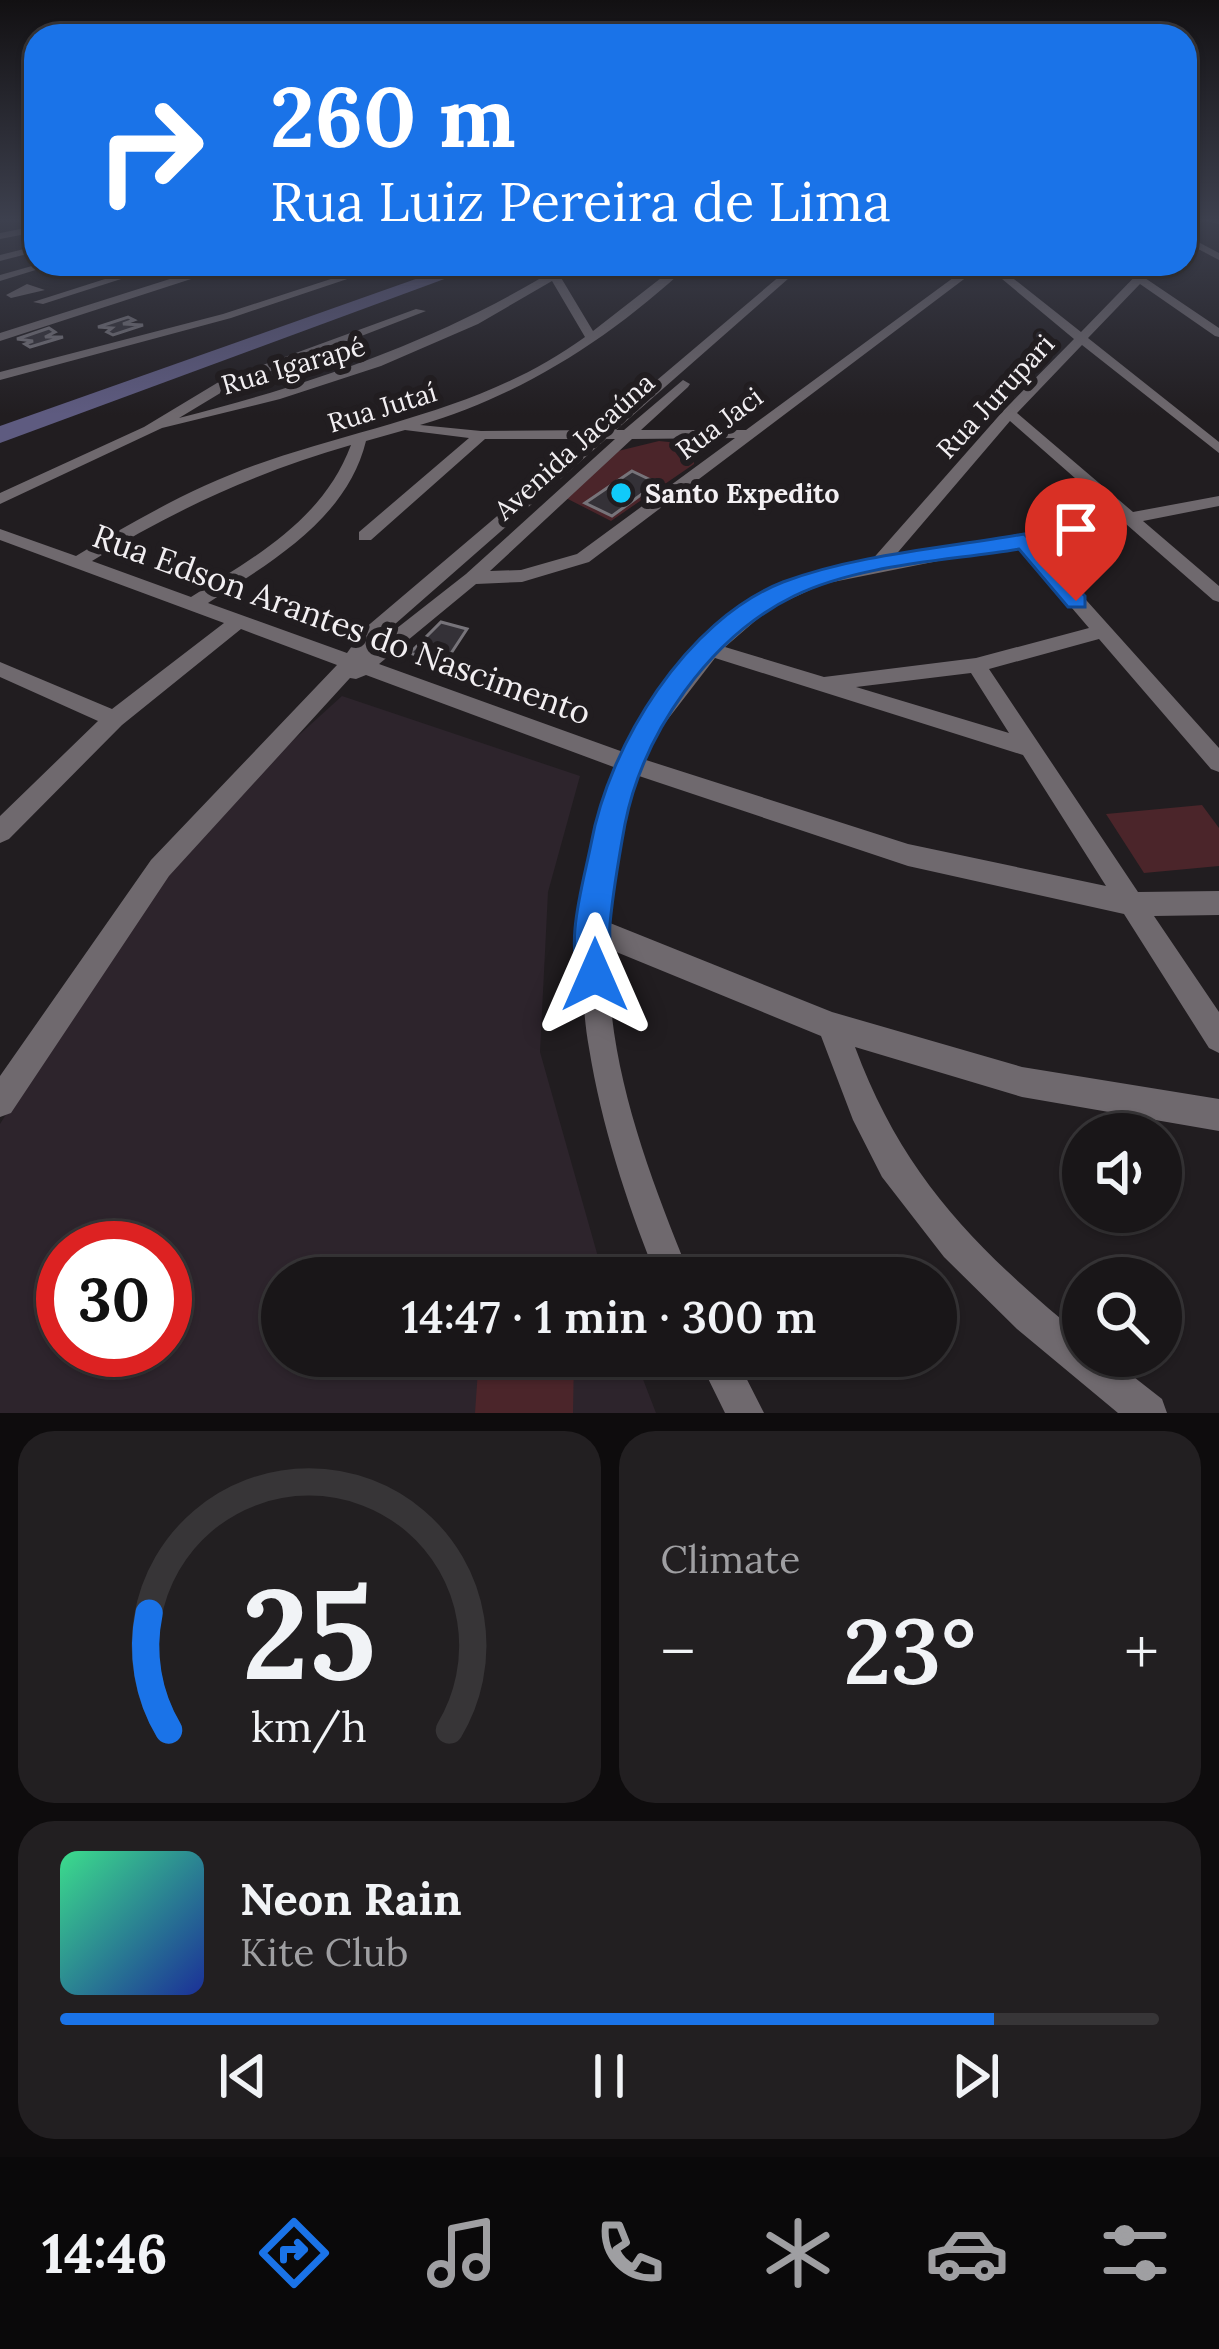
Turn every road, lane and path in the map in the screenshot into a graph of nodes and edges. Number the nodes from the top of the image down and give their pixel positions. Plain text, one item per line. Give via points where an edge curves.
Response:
1 (65, 284) edge
2 (81, 284) edge
3 (168, 284) edge
4 (208, 284) edge
5 (325, 284) edge
6 (539, 284) edge
7 (559, 284) edge
8 (659, 284) edge
9 (777, 284) edge
10 (795, 284) edge
11 (952, 284) edge
12 (1014, 284) edge
13 (1134, 284) edge
14 (1146, 284) edge
15 (1126, 291) junction
16 (1161, 296) junction
17 (26, 297) edge
18 (420, 311) dead end
19 (63, 318) junction
20 (0, 324) edge
21 (1219, 333) edge
22 (0, 337) edge
23 (591, 337) junction
24 (1082, 338) junction
25 (323, 349) junction
26 (362, 372) junction
27 (0, 376) edge
28 (1009, 413) junction
29 (406, 428) junction
30 (148, 430) junction
31 (626, 433) junction
32 (600, 434) junction
33 (750, 434) junction
34 (481, 435) junction
35 (690, 436) junction
36 (359, 442) junction
37 (1219, 449) edge
38 (726, 452) junction
39 (0, 499) edge
40 (1219, 500) edge
41 (917, 518) junction
42 (1133, 518) junction
43 (0, 534) edge
44 (365, 536) dead end
45 (1024, 541) junction
46 (967, 550) junction
47 (75, 564) junction
48 (876, 566) junction
49 (472, 578) junction
50 (1219, 596) edge
51 (194, 603) junction
52 (240, 620) junction
53 (1102, 632) junction
54 (711, 650) junction
55 (357, 664) junction
56 (976, 665) junction
57 (0, 669) edge
58 (826, 682) junction
59 (114, 719) junction
60 (1029, 748) junction
61 (1214, 751) edge
62 (628, 763) junction
63 (0, 832) edge
64 (1219, 903) edge
65 (1133, 904) junction
66 (592, 929) junction
67 (832, 1026) junction
68 (1219, 1038) edge
69 (5, 1083) edge
70 (1219, 1115) edge
71 (666, 1257) edge
72 (726, 1377) edge
73 (745, 1413) edge
74 (1148, 1413) edge

1 - 17 street
2 - 17 street
3 - 19 street
4 - 19 street via 79,327
5 - 27 street
6 - 26 street, Rua Igarapé via 455,333
7 - 23 street
8 - 23 street, Rua Jutaí
9 - 32 street, Avenida Jacaúna
10 - 31 street, Avenida Jacaúna
11 - 33 street, Rua Jaci
12 - 24 street
13 - 15 street, Rua Jurupari
14 - 16 street
15 - 16 street
15 - 24 street, Rua Jurupari
16 - 21 street
17 - 19 street
17 - 20 street
18 - 25 street, Rua Igarapé
19 - 22 street
23 - 29 street, Rua Jutaí via 515,385
24 - 28 street, Rua Jurupari
24 - 37 street
25 - 26 street
25 - 30 street, Rua Igarapé via 226,383
26 - 30 street, Rua Igarapé
28 - 41 street, Rua Jurupari
28 - 42 street
29 - 34 street
29 - 36 street, Rua Jutaí
30 - 39 street, Rua Igarapé
31 - 32 street
31 - 35 street
31 - 49 street, Avenida Jacaúna
32 - 34 street
32 - 55 street, Avenida Jacaúna via 371,634
33 - 35 street
33 - 38 street, Rua Jaci
34 - 44 street
35 - 38 street
36 - 47 street, Rua Jutaí via 227,481
36 - 51 street via 354,461 302,529
38 - 49 street, Rua Jaci via 583,558 522,576
40 - 42 street
41 - 46 street via 933,538
41 - 48 street, Rua Jurupari
42 - 45 street
42 - 50 street
43 - 47 street, Rua Edson Arantes do Nascimento
45 - 46 street
45 - 53 street
46 - 48 street
47 - 51 street, Rua Edson Arantes do Nascimento
48 - 54 street via 761,602
49 - 55 street, Avenida Jacaúna
51 - 52 street, Rua Edson Arantes do Nascimento
52 - 55 street, Rua Edson Arantes do Nascimento
52 - 59 street
53 - 56 street
53 - 61 street
54 - 58 street
54 - 62 street via 668,694
55 - 62 street, Rua Edson Arantes do Nascimento
55 - 69 street via 160,868
56 - 58 street
56 - 60 street
57 - 59 street
58 - 60 street
59 - 63 street
60 - 65 street
62 - 65 street, Rua Edson Arantes do Nascimento via 908,855
62 - 66 street
64 - 65 street, Rua Edson Arantes do Nascimento
65 - 68 street
66 - 67 street
66 - 71 street via 597,1021 633,1165
67 - 70 street via 1022,1082
67 - 74 street via 869,1122 939,1225 1006,1298
72 - 73 street

